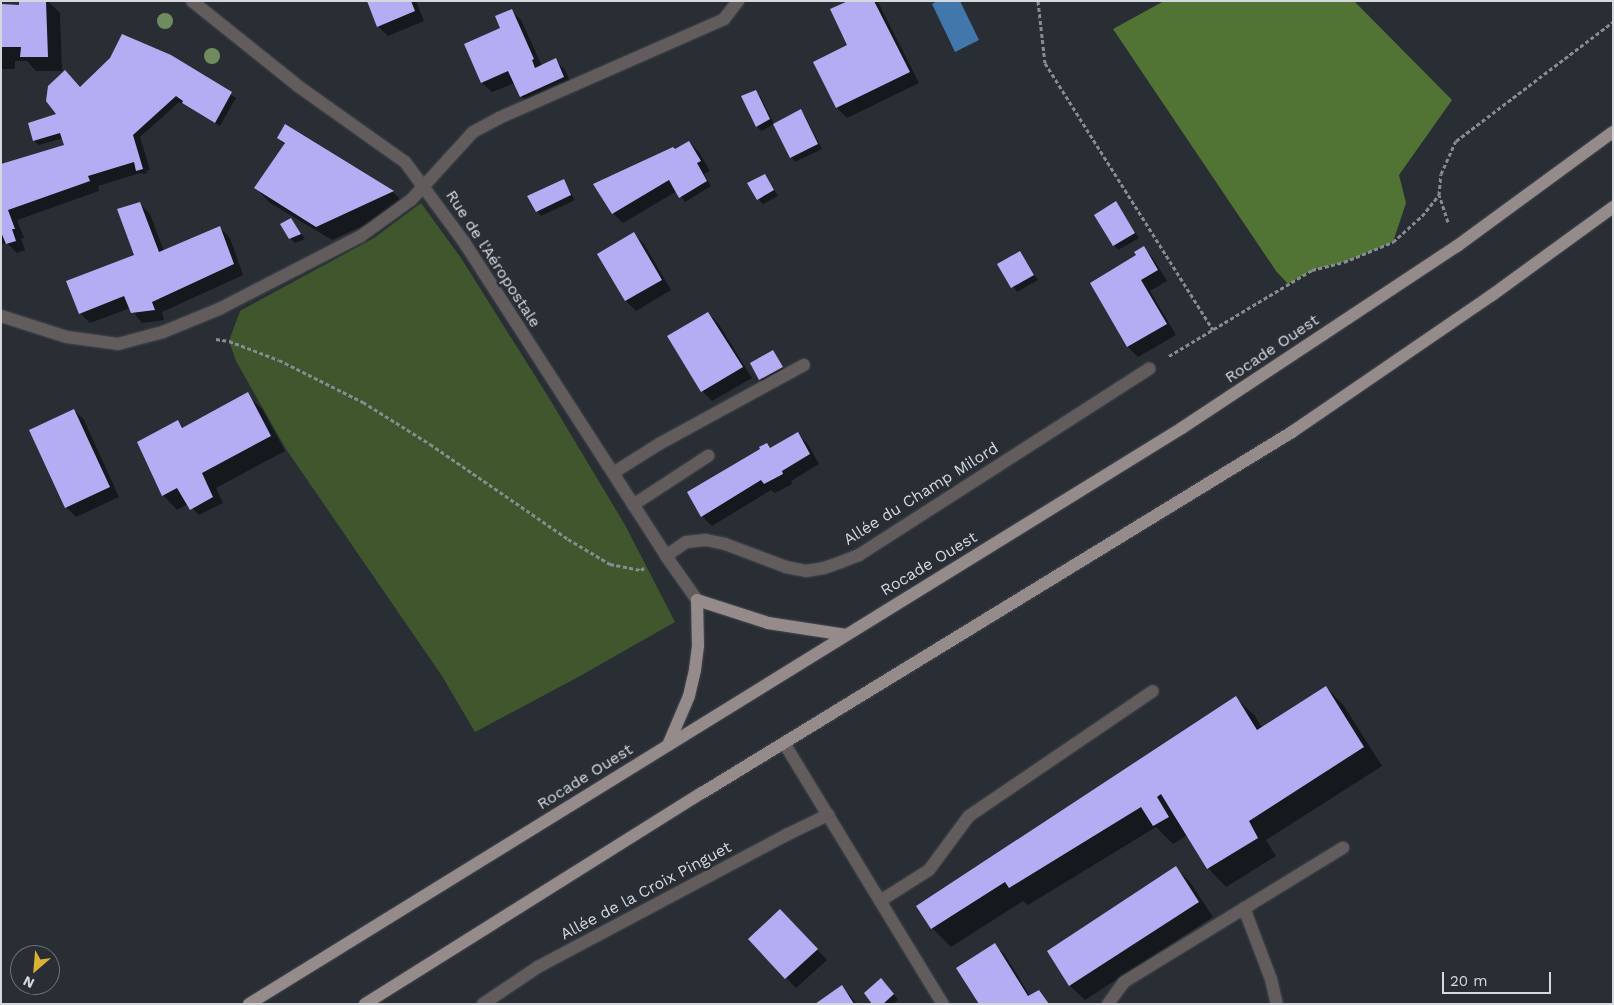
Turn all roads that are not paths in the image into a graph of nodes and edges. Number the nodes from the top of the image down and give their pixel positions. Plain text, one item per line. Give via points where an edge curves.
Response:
1 (192, 1) edge
2 (738, 1) edge
3 (1613, 132) edge
4 (423, 185) junction
5 (1613, 207) edge
6 (1, 316) edge
7 (804, 366) dead end
8 (1149, 369) road end
9 (708, 456) dead end
10 (612, 474) junction
11 (632, 505) junction
12 (666, 556) junction
13 (697, 600) junction
14 (846, 635) junction
15 (1153, 691) dead end
16 (784, 743) junction
17 (668, 745) junction
18 (828, 815) junction
19 (1343, 848) dead end
20 (880, 901) junction
21 (1244, 908) junction
22 (249, 1004) edge
23 (365, 1004) edge
24 (483, 1004) edge
25 (943, 1004) edge
26 (1108, 1004) edge
27 (1277, 1004) edge

1 - 4 street, Rue de l'Aéropostale via 298,86 405,162
2 - 4 street via 724,19 473,132
3 - 14 main road, Rocade Ouest via 1457,246 1182,428
4 - 6 street via 411,200 361,236 218,309 163,332 118,344 67,337
4 - 10 street, Rue de l'Aéropostale via 464,242
5 - 16 main road via 1492,295 1292,432
7 - 10 street via 658,444
8 - 12 street, Allée du Champ Milord via 859,555 841,562 806,571 706,540 686,542
9 - 11 street
10 - 11 street, Rue de l'Aéropostale
11 - 12 street, Rue de l'Aéropostale
12 - 13 street, Rue de l'Aéropostale
13 - 14 main road via 768,622
13 - 17 main road via 695,670 689,696
14 - 17 main road, Rocade Ouest
15 - 20 street via 969,816 929,870
16 - 18 street
16 - 23 main road
17 - 22 main road, Rocade Ouest
18 - 20 street
18 - 24 street, Allée de la Croix Pinguet via 538,967
19 - 21 street
20 - 25 street
21 - 26 street via 1124,982
21 - 27 street

